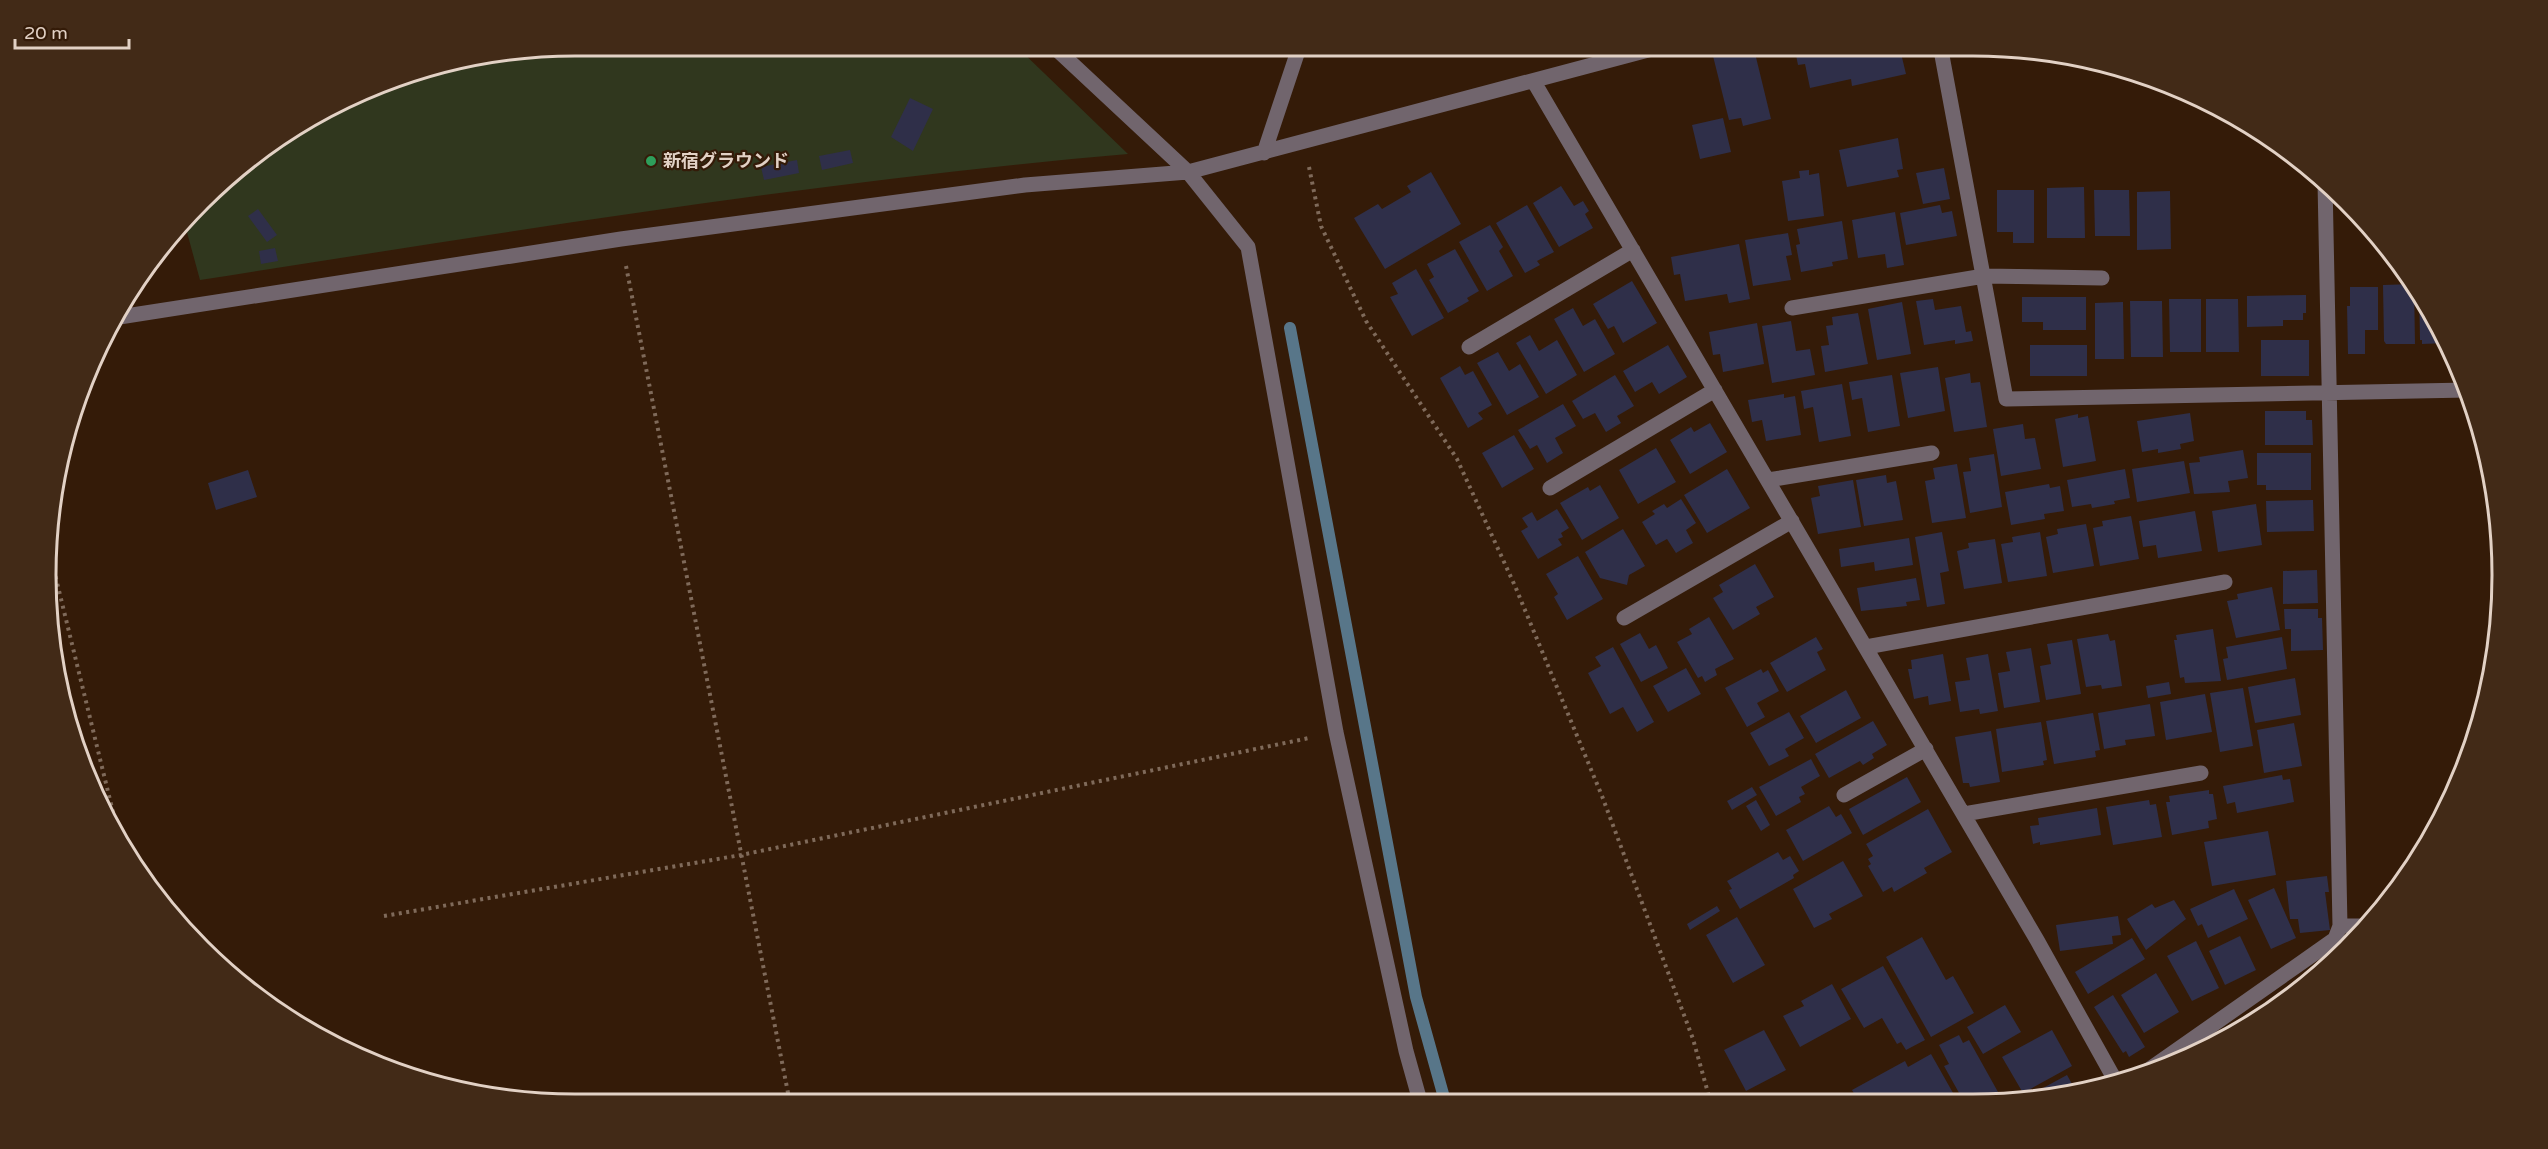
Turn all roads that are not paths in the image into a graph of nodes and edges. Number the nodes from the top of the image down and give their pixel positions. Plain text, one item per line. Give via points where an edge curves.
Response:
1 (1064, 56) edge
2 (1296, 56) edge
3 (1627, 56) edge
4 (1942, 56) edge
5 (1534, 82) junction
6 (1264, 153) junction
7 (1188, 172) junction
8 (2325, 193) edge
9 (1633, 250) junction
10 (1984, 276) junction
11 (2102, 278) dead end
12 (1792, 308) dead end
13 (124, 316) edge
14 (1469, 347) dead end
15 (1714, 390) junction
16 (2458, 390) edge
17 (2329, 392) junction
18 (1932, 453) dead end
19 (1768, 480) junction
20 (1550, 489) dead end
21 (1792, 521) junction
22 (2225, 582) dead end
23 (1624, 618) dead end
24 (1866, 647) junction
25 (1926, 749) junction
26 (2201, 773) dead end
27 (1844, 795) dead end
28 (1964, 814) junction
29 (2340, 926) junction
30 (2355, 926) edge
31 (2170, 1055) edge
32 (2112, 1075) edge
33 (1418, 1094) edge

1 - 7 street
2 - 6 street
3 - 5 street
4 - 10 street
5 - 6 street
5 - 9 street
6 - 7 street
7 - 13 street via 1025,185 621,239
7 - 33 street via 1248,247 1336,732
8 - 17 street
9 - 14 street
9 - 15 street
10 - 11 street
10 - 12 street
10 - 17 street via 2006,399
15 - 19 street
15 - 20 street
16 - 17 street
17 - 29 street
18 - 19 street
19 - 21 street
21 - 23 street
21 - 24 street
22 - 24 street
24 - 25 street
25 - 27 street
25 - 28 street
26 - 28 street
28 - 32 street
29 - 30 street
29 - 31 street via 2335,939

